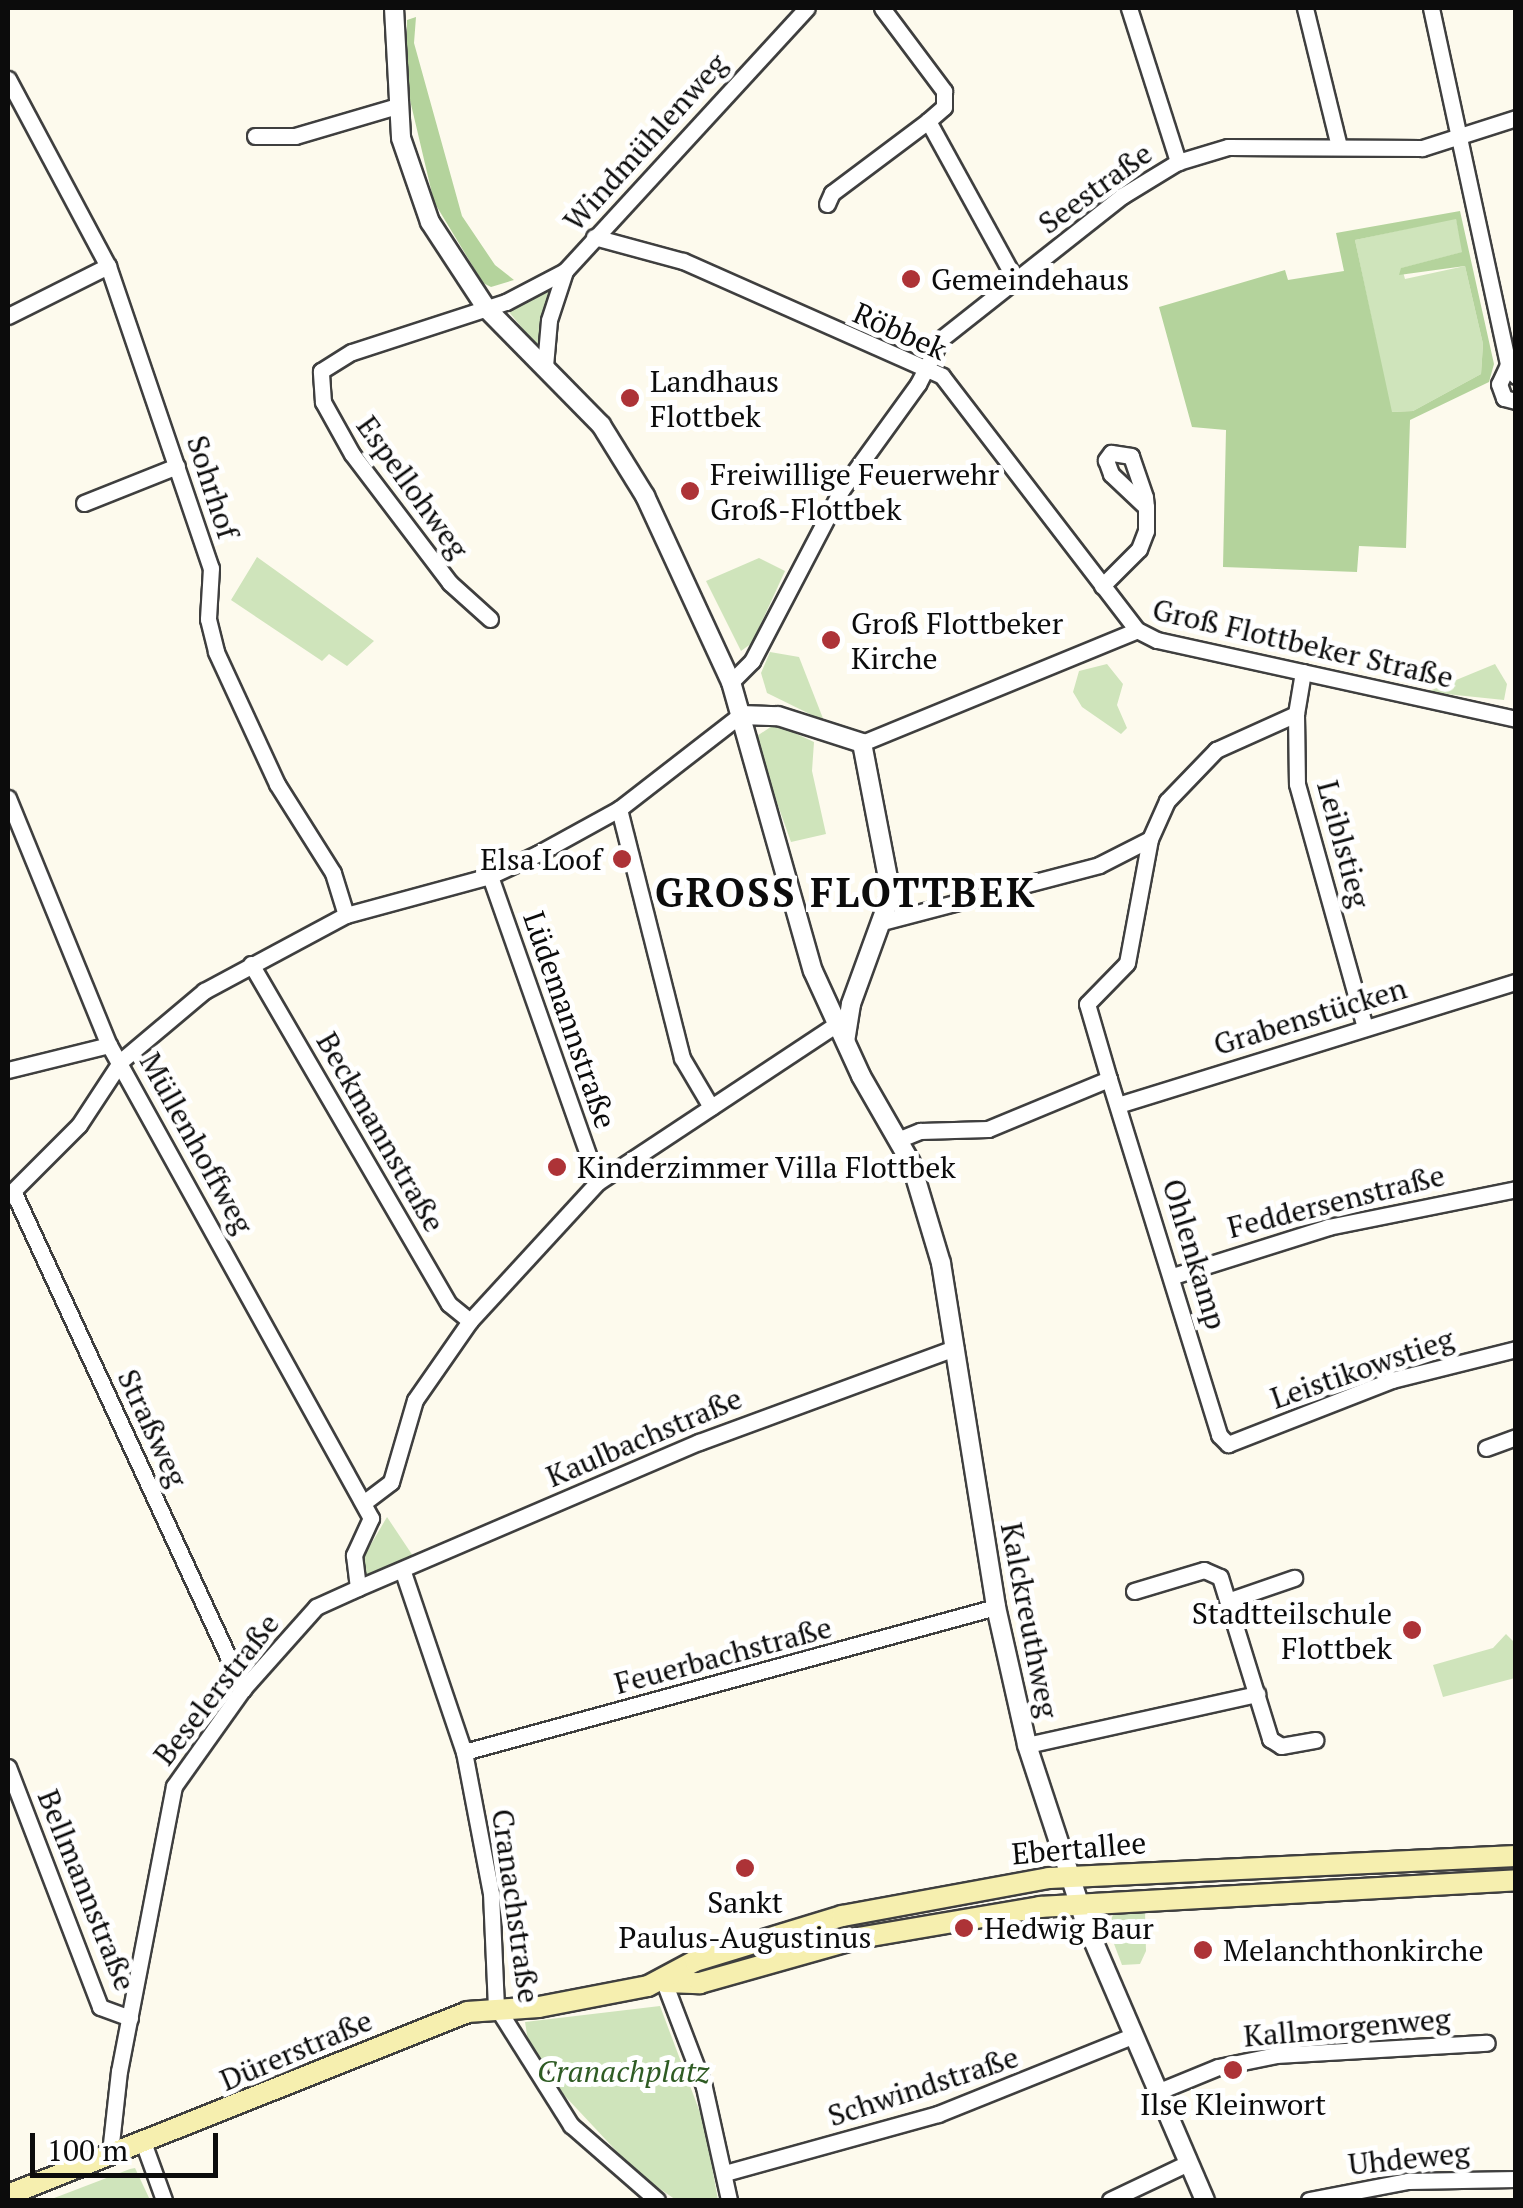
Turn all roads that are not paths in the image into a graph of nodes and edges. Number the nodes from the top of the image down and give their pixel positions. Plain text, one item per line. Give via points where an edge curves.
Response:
1 (394, 8) edge
2 (807, 8) edge
3 (882, 8) edge
4 (1130, 8) edge
5 (1304, 8) edge
6 (1431, 8) edge
7 (8, 79) edge
8 (397, 106) junction
9 (1516, 118) edge
10 (928, 121) junction
11 (255, 136) dead end
12 (1457, 139) junction
13 (1339, 146) junction
14 (1178, 162) junction
15 (827, 204) dead end
16 (594, 237) junction
17 (108, 266) junction
18 (565, 272) junction
19 (1016, 280) junction
20 (487, 309) junction
21 (8, 316) edge
22 (545, 366) junction
23 (925, 368) junction
24 (1512, 371) edge
25 (1516, 400) edge
26 (178, 466) junction
27 (84, 503) dead end
28 (1146, 507) dead end
29 (1102, 586) junction
30 (490, 620) dead end
31 (1137, 630) junction
32 (1303, 672) junction
33 (732, 682) junction
34 (1296, 714) junction
35 (740, 715) junction
36 (1516, 719) edge
37 (862, 743) junction
38 (8, 798) edge
39 (619, 809) junction
40 (1150, 838) junction
41 (490, 876) junction
42 (346, 915) junction
43 (886, 921) junction
44 (251, 964) junction
45 (1516, 982) edge
46 (822, 991) junction
47 (855, 992) junction
48 (1365, 1027) junction
49 (841, 1032) junction
50 (110, 1044) junction
51 (120, 1061) junction
52 (8, 1070) edge
53 (1109, 1078) junction
54 (1121, 1104) junction
55 (711, 1107) junction
56 (900, 1139) junction
57 (598, 1182) junction
58 (1516, 1189) edge
59 (10, 1193) edge
60 (1173, 1276) junction
61 (470, 1321) junction
62 (955, 1348) junction
63 (1516, 1349) edge
64 (1516, 1437) edge
65 (1228, 1444) joint
66 (1486, 1448) dead end
67 (366, 1501) junction
68 (403, 1572) junction
69 (1294, 1578) dead end
70 (358, 1588) junction
71 (1134, 1591) dead end
72 (1230, 1600) junction
73 (996, 1607) junction
74 (243, 1689) junction
75 (1257, 1694) junction
76 (1315, 1740) dead end
77 (1027, 1745) junction
78 (464, 1752) junction
79 (8, 1767) edge
80 (1516, 1856) edge
81 (1070, 1877) junction
82 (1516, 1880) edge
83 (1078, 1903) junction
84 (664, 1982) junction
85 (496, 2006) junction
86 (130, 2018) junction
87 (1132, 2036) junction
88 (1487, 2043) dead end
89 (1157, 2092) junction
90 (143, 2142) junction
91 (110, 2153) junction
92 (1188, 2163) junction
93 (725, 2174) junction
94 (1516, 2179) edge
95 (8, 2195) edge
96 (164, 2200) edge
97 (657, 2200) edge
98 (729, 2200) edge
99 (1110, 2200) edge
100 (1205, 2200) edge
101 (1309, 2200) edge

1 - 8 street, Kalckreuthweg
2 - 16 street, Windmühlenweg
3 - 10 street via 944,91 944,107
4 - 14 street
5 - 13 street
6 - 12 street
7 - 17 street, Sohrhof
8 - 11 street via 295,136
8 - 20 street, Kalckreuthweg via 409,170 430,222
9 - 12 street, Seestraße
10 - 15 street via 832,193
10 - 19 street
12 - 13 street, Seestraße via 1422,148
12 - 24 street
13 - 14 street, Seestraße via 1228,146
14 - 19 street, Seestraße via 1122,196
16 - 18 street, Windmühlenweg
16 - 23 street, Röbbek via 684,261
17 - 21 street
17 - 26 street, Sohrhof
18 - 20 street, Windmühlenweg
18 - 22 street, Windmühlenweg via 549,320
19 - 23 street, Seestraße via 941,339
20 - 22 street, Kalckreuthweg
20 - 30 street, Espellohweg via 334,360 319,383 352,454 450,583
22 - 33 street, Kalckreuthweg via 617,446
23 - 29 street, Röbbek via 942,376 972,412
23 - 33 street, Seestraße via 842,489 752,661
24 - 25 street via 1500,390
26 - 27 street
26 - 42 street, Sohrhof via 210,568 208,619 216,652 276,784 332,873
28 - 29 street via 1142,544
29 - 31 street, Röbbek
31 - 32 street, Groß Flottbeker Straße
31 - 37 street, Groß Flottbeker Straße
32 - 34 street, Leiblstieg
32 - 36 street, Groß Flottbeker Straße
33 - 35 street, Kalckreuthweg
34 - 40 street via 1216,750 1167,801
34 - 48 street, Leiblstieg via 1297,784
35 - 37 street via 770,714
35 - 39 street
35 - 46 street, Kalckreuthweg
37 - 43 street via 888,852
38 - 50 street, Müllenhoffweg
39 - 41 street
39 - 55 street via 682,1058
40 - 43 street via 1100,864
40 - 53 street, Ohlenkamp via 1127,963 1087,1001
41 - 42 street
41 - 57 street, Lüdemannstraße
42 - 44 street
43 - 47 street
44 - 51 street via 160,1021
44 - 61 street, Beckmannstraße via 449,1304
45 - 48 street, Grabenstücken
46 - 47 street
46 - 49 street, Kalckreuthweg
47 - 49 street
48 - 54 street, Grabenstücken
49 - 55 street
49 - 56 street, Kalckreuthweg
50 - 51 street, Müllenhoffweg
50 - 52 street
51 - 59 street via 79,1124
51 - 67 street, Müllenhoffweg
53 - 54 street, Ohlenkamp
53 - 56 street via 988,1129 926,1130
54 - 60 street, Ohlenkamp
55 - 57 street
56 - 62 street, Kalckreuthweg via 935,1236
57 - 61 street
58 - 60 street, Feddersenstraße via 1328,1228
59 - 74 street, Straßweg
60 - 65 street, Ohlenkamp via 1219,1435
61 - 67 street via 415,1400 392,1482
62 - 68 street, Kaulbachstraße via 698,1442
62 - 73 street, Kalckreuthweg
63 - 65 street, Leistikowstieg via 1392,1380
64 - 66 street
67 - 70 street via 370,1526 354,1555
68 - 70 street, Kaulbachstraße
68 - 78 street, Cranachstraße
69 - 72 street
70 - 74 street, Beselerstraße via 316,1607
71 - 72 street via 1204,1570 1220,1576
72 - 75 street
73 - 77 street, Kalckreuthweg
73 - 78 street, Feuerbachstraße
74 - 86 street, Beselerstraße via 174,1786
75 - 76 street via 1270,1739 1281,1746
75 - 77 street
77 - 81 street, Kalckreuthweg
78 - 85 street, Cranachstraße via 491,1893
79 - 86 street, Bellmannstraße via 100,2007
80 - 81 main road, Ebertallee
81 - 83 street, Kalckreuthweg
81 - 84 main road, Ebertallee via 842,1916 695,1960
82 - 83 main road, Ebertallee
83 - 84 main road, Ebertallee via 898,1930 700,1984
83 - 87 street, Kalckreuthweg
84 - 85 main road, Ebertallee via 554,2004
84 - 93 street via 704,2088
85 - 90 main road, Dürerstraße
85 - 97 street, Cranachstraße via 571,2125
86 - 91 street, Beselerstraße
87 - 89 street, Kalckreuthweg
87 - 93 street, Schwindstraße via 938,2114
88 - 89 street, Kallmorgenweg via 1276,2055
89 - 92 street, Kalckreuthweg
90 - 91 main road, Dürerstraße
90 - 96 street
91 - 95 main road, Dürerstraße
92 - 99 street
92 - 100 street, Kalckreuthweg
93 - 98 street
94 - 101 street, Uhdeweg via 1408,2181

